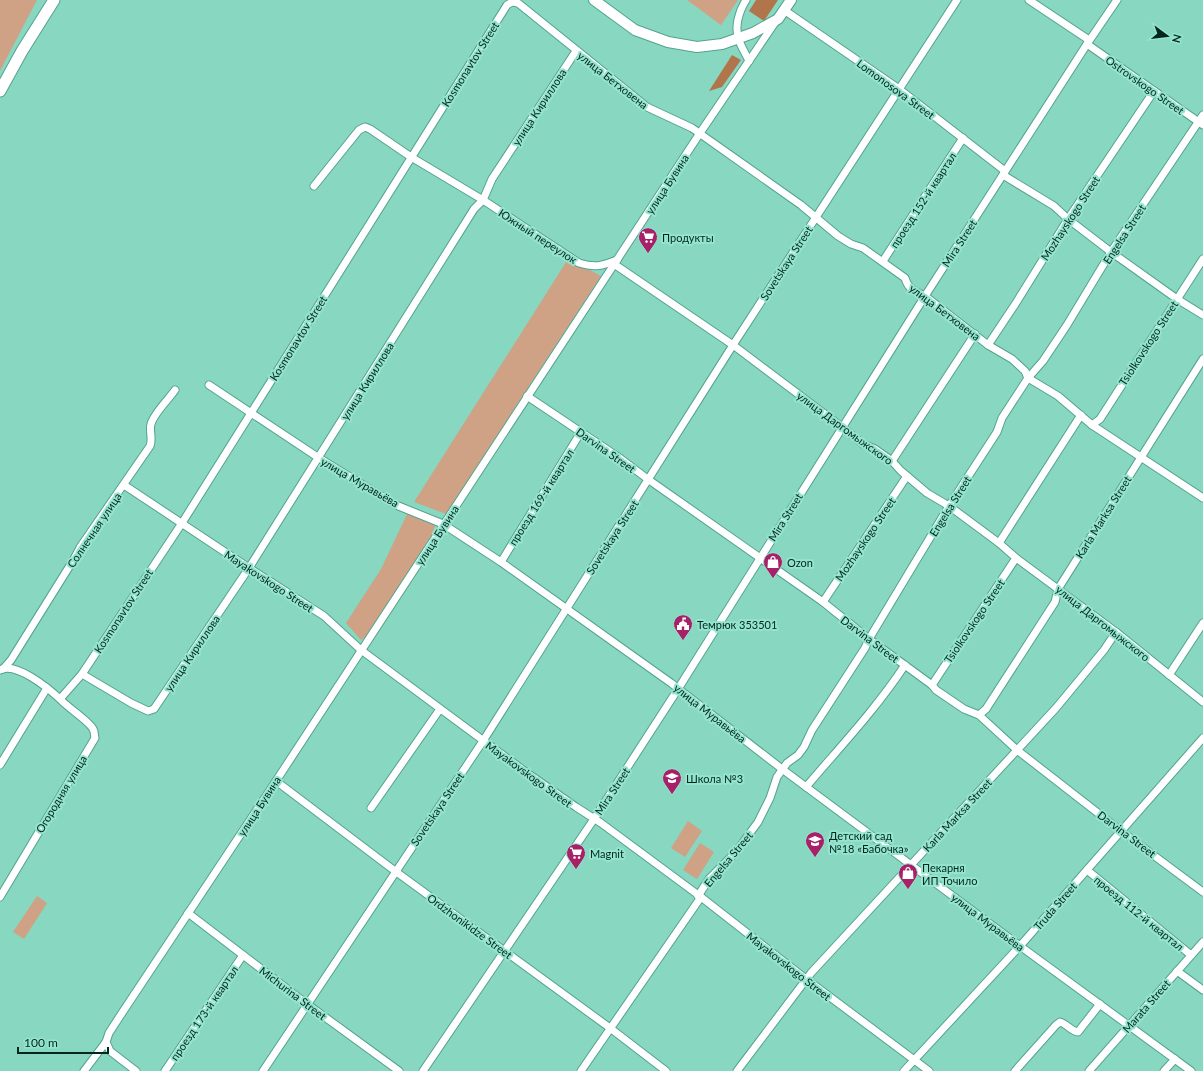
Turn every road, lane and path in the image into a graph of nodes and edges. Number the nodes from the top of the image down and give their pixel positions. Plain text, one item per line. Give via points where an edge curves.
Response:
1 (54, 0) edge
2 (594, 0) edge
3 (746, 0) edge
4 (791, 0) edge
5 (957, 0) edge
6 (1029, 0) edge
7 (1117, 0) edge
8 (512, 2) joint
9 (784, 10) junction
10 (778, 19) junction
11 (738, 39) junction
12 (1088, 42) junction
13 (576, 51) junction
14 (749, 61) junction
15 (899, 90) junction
16 (0, 91) edge
17 (1154, 91) junction
18 (1203, 114) edge
19 (1200, 124) edge
20 (700, 133) junction
21 (962, 138) junction
22 (412, 157) junction
23 (1004, 173) junction
24 (314, 186) dead end
25 (483, 200) junction
26 (815, 217) junction
27 (1068, 219) junction
28 (1111, 252) junction
29 (1203, 260) edge
30 (883, 261) junction
31 (616, 262) junction
32 (925, 296) junction
33 (1177, 299) junction
34 (1203, 315) edge
35 (975, 334) junction
36 (733, 345) junction
37 (988, 345) junction
38 (1203, 359) edge
39 (1028, 378) junction
40 (209, 385) dead end
41 (176, 390) dead end
42 (527, 396) junction
43 (251, 413) junction
44 (1081, 415) junction
45 (1092, 425) junction
46 (842, 427) junction
47 (581, 432) junction
48 (1140, 457) junction
49 (318, 458) junction
50 (892, 461) junction
51 (907, 476) junction
52 (649, 480) junction
53 (124, 485) junction
54 (1203, 498) edge
55 (949, 506) junction
56 (182, 523) junction
57 (444, 524) junction
58 (999, 543) junction
59 (760, 558) junction
60 (1016, 558) junction
61 (501, 562) junction
62 (249, 568) junction
63 (1058, 589) junction
64 (823, 602) junction
65 (567, 608) junction
66 (1203, 623) edge
67 (1116, 632) junction
68 (869, 639) junction
69 (361, 650) junction
70 (905, 665) junction
71 (1, 669) edge
72 (82, 674) junction
73 (1169, 675) junction
74 (932, 685) junction
75 (47, 688) junction
76 (678, 689) junction
77 (60, 700) junction
78 (1203, 702) edge
79 (440, 709) junction
80 (980, 715) junction
81 (1203, 738) edge
82 (483, 740) junction
83 (1017, 750) junction
84 (0, 765) edge
85 (782, 769) junction
86 (276, 780) junction
87 (806, 787) junction
88 (371, 808) dead end
89 (594, 819) junction
90 (1121, 831) junction
91 (911, 865) junction
92 (1086, 870) junction
93 (395, 871) junction
94 (1203, 892) edge
95 (699, 896) junction
96 (0, 898) edge
97 (188, 913) junction
98 (1203, 942) edge
99 (1020, 946) junction
100 (504, 951) junction
101 (242, 955) junction
102 (1191, 955) junction
103 (1177, 971) junction
104 (806, 979) junction
105 (1203, 990) edge
106 (307, 1004) junction
107 (1100, 1004) junction
108 (1129, 1025) junction
109 (610, 1028) junction
110 (106, 1042) junction
111 (1175, 1059) junction
112 (913, 1060) junction
113 (84, 1071) edge
114 (136, 1071) edge
115 (165, 1071) edge
116 (263, 1071) edge
117 (400, 1071) edge
118 (422, 1071) edge
119 (581, 1071) edge
120 (666, 1071) edge
121 (737, 1071) edge
122 (904, 1071) edge
123 (929, 1071) edge
124 (1014, 1071) edge
125 (1089, 1071) edge
126 (1164, 1071) edge
127 (1191, 1071) edge

1 - 16 main road
2 - 11 street via 636,30 668,42 697,47 714,46
3 - 11 street via 739,13
4 - 9 street, улица Бувина
5 - 15 street, Sovetskaya Street
6 - 12 street, Ostrovskogo Street
7 - 12 street, Mira Street
8 - 13 street, улица Бетховена via 518,3
8 - 22 street, Kosmonavtov Street via 507,5
9 - 10 street, улица Бувина
9 - 15 street, Lomonosova Street
10 - 11 street
10 - 14 street, улица Бувина
11 - 14 street
12 - 17 street, Ostrovskogo Street
12 - 23 street, Mira Street
13 - 20 street, улица Бетховена via 647,107
13 - 25 street, улица Кириллова via 492,179
14 - 20 street, улица Бувина
15 - 21 street, Lomonosova Street
15 - 26 street, Sovetskaya Street
17 - 19 street, Ostrovskogo Street
17 - 27 street, Mozhayskogo Street
18 - 19 street, Engelsa Street
19 - 28 street, Engelsa Street
20 - 26 street, улица Бетховена
20 - 31 street, улица Бувина
21 - 23 street, Lomonosova Street
21 - 30 street, проезд 152-й квартал
22 - 24 street, Южный переулок via 365,127 359,130
22 - 25 street, Южный переулок
22 - 43 street, Kosmonavtov Street
23 - 27 street, Lomonosova Street via 1054,206
23 - 32 street, Mira Street
25 - 31 street, Южный переулок via 579,264 600,266
25 - 49 street, улица Кириллова via 474,209
26 - 30 street, улица Бетховена via 838,236
26 - 36 street, Sovetskaya Street
27 - 28 street, Lomonosova Street
27 - 37 street, Mozhayskogo Street
28 - 33 street, Lomonosova Street
28 - 39 street, Engelsa Street via 1068,325 1044,361
29 - 33 street, Tsiolkovskogo Street
30 - 32 street, улица Бетховена via 905,278 907,285
31 - 36 street, улица Даргомыжского
31 - 42 street, улица Бувина
32 - 35 street, улица Бетховена
32 - 46 street, Mira Street
33 - 34 street, Lomonosova Street
33 - 45 street, Tsiolkovskogo Street via 1100,419
35 - 37 street, улица Бетховена
35 - 50 street
36 - 46 street, улица Даргомыжского
36 - 52 street, Sovetskaya Street
37 - 39 street, улица Бетховена via 1012,359
38 - 48 street, Karla Marksa Street
39 - 44 street, улица Бетховена via 1058,396
39 - 55 street, Engelsa Street via 1002,418 998,432
40 - 43 street, улица Муравьёва
41 - 53 street, Солнечная улица via 154,417 151,424 152,442
42 - 47 street, Darvina Street
42 - 57 street, улица Бувина
43 - 49 street, улица Муравьёва
43 - 56 street, Kosmonavtov Street
44 - 45 street, улица Бетховена
44 - 58 street
45 - 48 street, улица Бетховена
46 - 50 street, улица Даргомыжского via 863,444
46 - 59 street, Mira Street
47 - 52 street, Darvina Street
47 - 61 street, проезд 169-й квартал
48 - 54 street, улица Бетховена
48 - 63 street, Karla Marksa Street
49 - 57 street, улица Муравьёва via 396,505
49 - 62 street, улица Кириллова
50 - 51 street, улица Даргомыжского
51 - 55 street, улица Даргомыжского via 927,493
51 - 64 street, Mozhayskogo Street
52 - 59 street, Darvina Street
52 - 65 street, Sovetskaya Street
53 - 56 street, Mayakovskogo Street
53 - 71 street, Солнечная улица via 81,546 11,660
55 - 58 street, улица Даргомыжского
55 - 68 street, Engelsa Street
56 - 62 street, Mayakovskogo Street
56 - 72 street, Kosmonavtov Street
57 - 61 street, улица Муравьёва
57 - 69 street, улица Бувина
58 - 60 street, улица Даргомыжского
59 - 64 street, Darvina Street
59 - 76 street, Mira Street
60 - 63 street, улица Даргомыжского
60 - 74 street, Tsiolkovskogo Street
61 - 65 street, улица Муравьёва
62 - 69 street, Mayakovskogo Street via 324,616
62 - 72 street, улица Кириллова via 154,709 148,711 131,704
63 - 67 street, улица Даргомыжского
63 - 80 street, Karla Marksa Street via 1055,602
64 - 68 street, Darvina Street
65 - 76 street, улица Муравьёва
65 - 82 street, Sovetskaya Street
66 - 73 street
67 - 73 street, улица Даргомыжского
67 - 83 street, Karla Marksa Street via 1085,674
68 - 70 street, Darvina Street
68 - 85 street, Engelsa Street via 804,747
69 - 79 street, Mayakovskogo Street
69 - 86 street, улица Бувина
70 - 74 street, Darvina Street
70 - 87 street via 874,707
71 - 75 street, Огородняя улица via 25,674
72 - 77 street, Kosmonavtov Street
73 - 78 street, улица Даргомыжского
74 - 80 street, Darvina Street via 964,709
75 - 77 street, Огородняя улица
75 - 84 street
76 - 85 street, улица Муравьёва
76 - 89 street, Mira Street
77 - 96 street, Огородняя улица via 90,724 94,738
79 - 82 street, Mayakovskogo Street
79 - 88 street
80 - 83 street, Darvina Street
81 - 90 street, Truda Street
82 - 89 street, Mayakovskogo Street
82 - 93 street, Sovetskaya Street
83 - 90 street, Darvina Street
83 - 91 street, Karla Marksa Street
85 - 87 street, улица Муравьёва
85 - 95 street, Engelsa Street via 758,822 736,852 709,879
86 - 93 street, Ordzhonikidze Street
86 - 97 street, улица Бувина
87 - 91 street, улица Муравьёва
89 - 95 street, Mayakovskogo Street
89 - 100 street, Mira Street
90 - 92 street, Truda Street
90 - 94 street, Darvina Street
91 - 99 street, улица Муравьёва
91 - 104 street, Karla Marksa Street
92 - 99 street, Truda Street
92 - 102 street, проезд 112-й квартал
93 - 100 street, Ordzhonikidze Street
93 - 106 street, Sovetskaya Street
95 - 104 street, Mayakovskogo Street
95 - 109 street, Engelsa Street
97 - 101 street, Michurina Street
97 - 110 street, улица Бувина via 109,1033
98 - 102 street, Marata Street
99 - 107 street, улица Муравьёва
99 - 112 street, Truda Street
100 - 109 street, Ordzhonikidze Street
100 - 118 street, Mira Street
101 - 106 street, Michurina Street
101 - 115 street, проезд 173-й квартал
102 - 103 street, Marata Street
103 - 105 street
103 - 108 street, Marata Street
104 - 112 street, Mayakovskogo Street
104 - 121 street, Karla Marksa Street
106 - 116 street, Sovetskaya Street
106 - 117 street, Michurina Street
107 - 108 street, улица Муравьёва
107 - 124 street via 1078,1032 1060,1022 1056,1025
108 - 111 street, улица Муравьёва
108 - 125 street, Marata Street
109 - 119 street, Engelsa Street
109 - 120 street, Ordzhonikidze Street
110 - 113 street, улица Бувина
110 - 114 street via 110,1051
111 - 126 street
111 - 127 street, улица Муравьёва
112 - 122 street, Truda Street
112 - 123 street, Mayakovskogo Street

